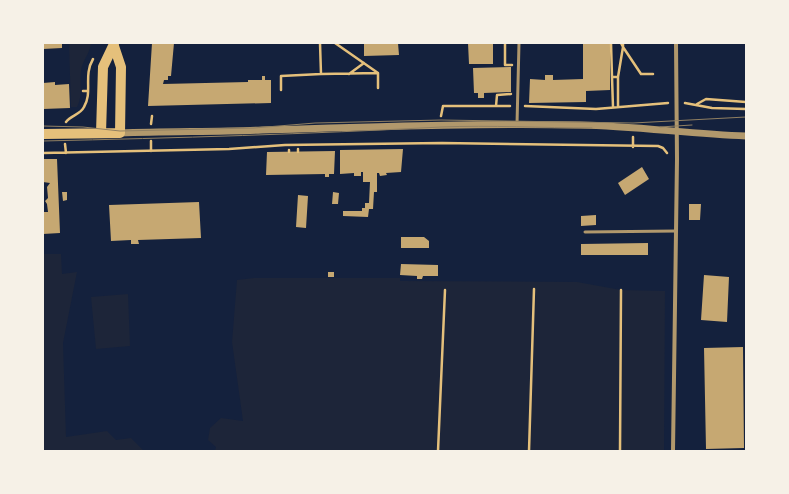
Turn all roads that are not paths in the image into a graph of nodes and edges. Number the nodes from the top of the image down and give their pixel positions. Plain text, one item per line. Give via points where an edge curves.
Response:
1 (519, 43) edge
2 (676, 43) edge
3 (114, 44) edge
4 (517, 124) junction
5 (677, 131) junction
6 (120, 132) junction
7 (101, 133) junction
8 (43, 134) edge
9 (746, 136) edge
10 (676, 231) junction
11 (585, 232) dead end
12 (673, 451) edge

1 - 4 lane
2 - 5 street
3 - 6 main road via 121,66
3 - 7 main road via 103,67
4 - 5 street via 633,126
4 - 6 street
5 - 9 street
5 - 10 street
6 - 7 main road
7 - 8 main road
10 - 11 lane
10 - 12 street

